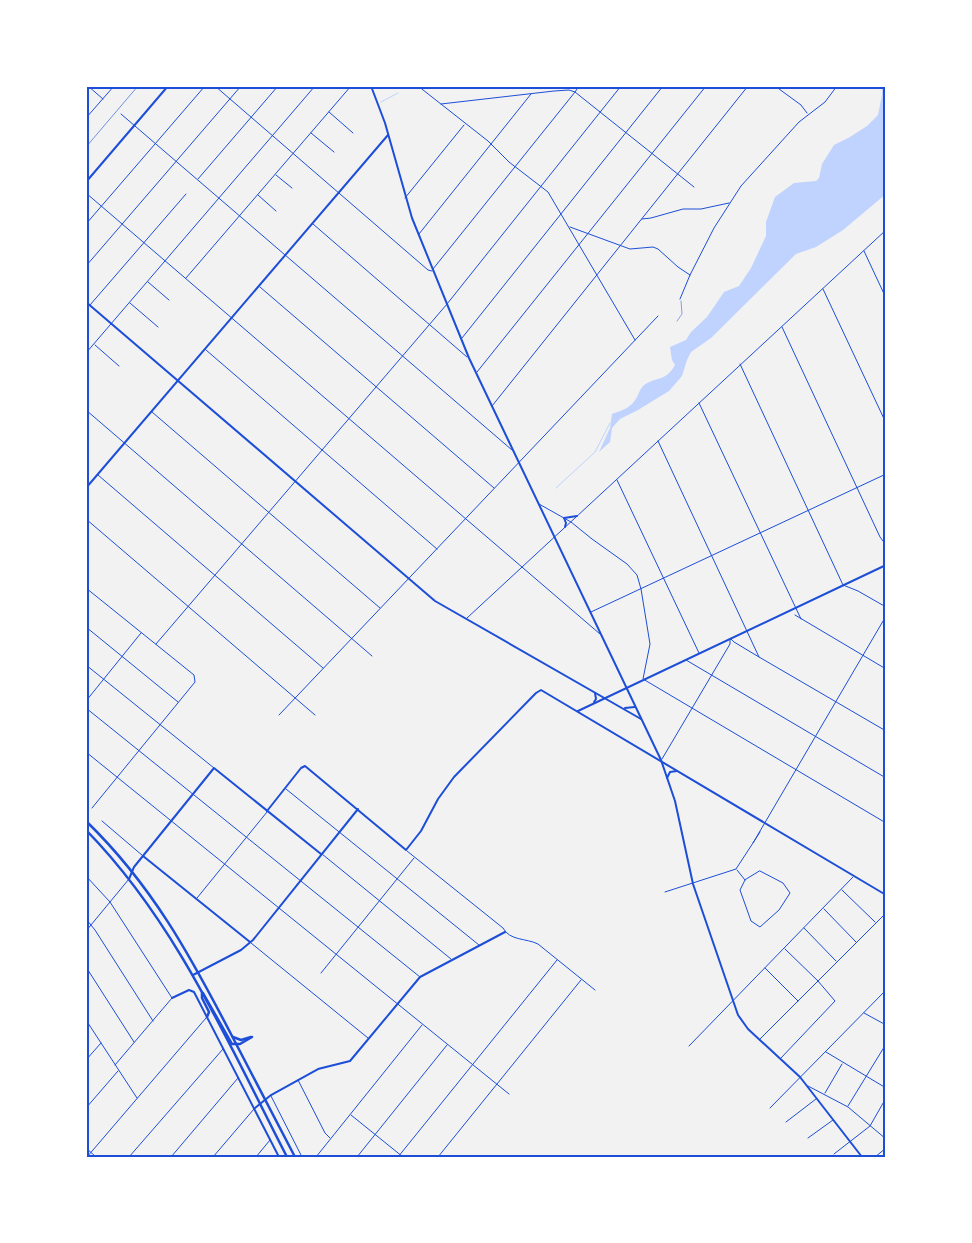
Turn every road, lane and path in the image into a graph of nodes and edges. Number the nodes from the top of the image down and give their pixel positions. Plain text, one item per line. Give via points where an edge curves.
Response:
1 (88, 86) edge
2 (114, 86) edge
3 (168, 86) edge
4 (205, 86) edge
5 (215, 86) edge
6 (241, 86) edge
7 (278, 86) edge
8 (315, 86) edge
9 (351, 86) edge
10 (371, 86) edge
11 (418, 86) edge
12 (579, 86) edge
13 (621, 86) edge
14 (663, 86) edge
15 (706, 86) edge
16 (748, 86) edge
17 (774, 86) edge
18 (837, 86) edge
19 (575, 92) junction
20 (531, 94) junction
21 (102, 99) junction
22 (230, 99) junction
23 (440, 104) junction
24 (330, 112) junction
25 (600, 113) junction
26 (121, 114) dead end
27 (808, 114) junction
28 (251, 117) junction
29 (86, 118) edge
30 (465, 124) junction
31 (134, 126) junction
32 (354, 132) dead end
33 (312, 133) junction
34 (626, 133) junction
35 (388, 135) junction
36 (273, 136) junction
37 (491, 143) junction
38 (155, 144) junction
39 (334, 152) dead end
40 (294, 153) junction
41 (652, 153) junction
42 (176, 162) junction
43 (515, 166) junction
44 (276, 174) junction
45 (678, 174) junction
46 (197, 180) junction
47 (86, 182) edge
48 (541, 186) junction
49 (694, 187) dead end
50 (292, 188) dead end
51 (339, 193) junction
52 (86, 194) edge
53 (186, 194) dead end
54 (258, 195) junction
55 (219, 198) junction
56 (405, 198) junction
57 (729, 203) junction
58 (102, 206) junction
59 (276, 211) dead end
60 (562, 214) junction
61 (240, 216) junction
62 (642, 219) junction
63 (86, 224) edge
64 (122, 224) junction
65 (312, 224) junction
66 (570, 227) junction
67 (886, 230) edge
68 (588, 234) junction
69 (419, 235) junction
70 (144, 242) junction
71 (579, 245) junction
72 (621, 245) junction
73 (864, 250) junction
74 (286, 255) junction
75 (165, 261) junction
76 (86, 266) edge
77 (433, 270) junction
78 (597, 275) junction
79 (690, 275) junction
80 (186, 278) junction
81 (147, 282) junction
82 (259, 287) junction
83 (823, 288) junction
84 (886, 298) edge
85 (680, 299) joint
86 (169, 300) dead end
87 (86, 302) edge
88 (130, 302) junction
89 (447, 304) junction
90 (90, 305) junction
91 (658, 316) dead end
92 (232, 318) junction
93 (677, 321) dead end
94 (111, 323) junction
95 (429, 325) junction
96 (158, 327) dead end
97 (781, 327) junction
98 (461, 339) junction
99 (635, 340) junction
100 (94, 344) junction
101 (205, 349) junction
102 (86, 353) edge
103 (403, 356) junction
104 (469, 358) junction
105 (740, 364) junction
106 (119, 366) dead end
107 (476, 373) junction
108 (178, 380) junction
109 (376, 387) junction
110 (699, 403) junction
111 (492, 406) junction
112 (86, 410) edge
113 (151, 412) junction
114 (349, 418) junction
115 (886, 424) edge
116 (658, 441) junction
117 (125, 443) junction
118 (322, 450) junction
119 (514, 452) junction
120 (519, 463) junction
121 (886, 474) edge
122 (98, 475) junction
123 (616, 479) junction
124 (295, 481) junction
125 (857, 487) junction
126 (86, 488) edge
127 (494, 489) junction
128 (540, 504) junction
129 (808, 510) junction
130 (268, 512) junction
131 (577, 516) junction
132 (564, 518) junction
133 (86, 519) edge
134 (466, 519) junction
135 (571, 522) junction
136 (565, 527) junction
137 (760, 533) junction
138 (555, 537) junction
139 (241, 544) junction
140 (886, 545) edge
141 (437, 549) junction
142 (712, 556) junction
143 (886, 565) edge
144 (522, 567) junction
145 (214, 575) junction
146 (664, 578) junction
147 (409, 579) junction
148 (844, 585) junction
149 (86, 588) edge
150 (641, 588) junction
151 (188, 607) junction
152 (796, 607) junction
153 (886, 607) edge
154 (381, 608) junction
155 (591, 612) junction
156 (795, 616) dead end
157 (886, 616) edge
158 (467, 619) junction
159 (801, 620) junction
160 (86, 627) edge
161 (747, 630) junction
162 (141, 632) junction
163 (601, 634) junction
164 (352, 638) junction
165 (730, 638) junction
166 (156, 644) junction
167 (699, 653) junction
168 (122, 656) junction
169 (372, 656) dead end
170 (863, 656) junction
171 (759, 657) junction
172 (685, 660) junction
173 (86, 664) edge
174 (323, 668) junction
175 (886, 669) edge
176 (711, 675) junction
177 (104, 678) junction
178 (643, 679) junction
179 (626, 688) junction
180 (594, 691) junction
181 (614, 693) junction
182 (606, 697) junction
183 (295, 698) junction
184 (86, 700) edge
185 (179, 702) junction
186 (614, 702) junction
187 (835, 702) junction
188 (592, 704) junction
189 (635, 707) junction
190 (86, 708) edge
191 (625, 708) junction
192 (691, 709) junction
193 (578, 711) junction
194 (279, 715) dead end
195 (315, 715) dead end
196 (640, 719) junction
197 (161, 724) junction
198 (886, 731) edge
199 (815, 736) junction
200 (140, 751) junction
201 (653, 751) junction
202 (86, 752) edge
203 (648, 754) junction
204 (661, 760) junction
205 (214, 768) junction
206 (796, 770) junction
207 (677, 771) junction
208 (117, 778) junction
209 (667, 778) junction
210 (886, 778) edge
211 (285, 789) junction
212 (193, 794) junction
213 (92, 808) dead end
214 (358, 809) junction
215 (267, 810) junction
216 (86, 820) edge
217 (171, 820) junction
218 (102, 821) dead end
219 (886, 823) edge
220 (765, 824) junction
221 (86, 830) edge
222 (339, 832) junction
223 (246, 837) junction
224 (406, 850) junction
225 (321, 854) junction
226 (143, 856) junction
227 (414, 857) junction
228 (224, 864) junction
229 (736, 869) junction
230 (132, 871) junction
231 (86, 876) edge
232 (854, 877) junction
233 (129, 879) junction
234 (398, 879) junction
235 (745, 880) junction
236 (300, 881) junction
237 (693, 884) junction
238 (842, 890) junction
239 (665, 892) dead end
240 (886, 895) edge
241 (197, 899) junction
242 (380, 901) junction
243 (110, 902) junction
244 (279, 907) junction
245 (823, 908) junction
246 (886, 913) edge
247 (86, 919) edge
248 (876, 923) junction
249 (92, 925) junction
250 (359, 927) junction
251 (804, 928) junction
252 (86, 931) edge
253 (505, 932) junction
254 (250, 942) junction
255 (856, 942) junction
256 (479, 946) junction
257 (784, 948) junction
258 (337, 954) junction
259 (451, 960) junction
260 (557, 960) junction
261 (837, 962) junction
262 (86, 967) edge
263 (765, 968) junction
264 (199, 973) junction
265 (321, 973) dead end
266 (193, 975) junction
267 (420, 977) junction
268 (582, 980) junction
269 (818, 981) junction
270 (595, 990) dead end
271 (886, 990) edge
272 (202, 992) junction
273 (172, 998) junction
274 (732, 1001) junction
275 (798, 1001) junction
276 (397, 1003) junction
277 (863, 1012) junction
278 (207, 1017) junction
279 (86, 1020) edge
280 (152, 1021) junction
281 (423, 1024) junction
282 (886, 1025) edge
283 (232, 1037) junction
284 (368, 1039) junction
285 (760, 1040) junction
286 (101, 1043) junction
287 (134, 1043) junction
288 (448, 1044) junction
289 (886, 1044) edge
290 (237, 1045) junction
291 (689, 1046) dead end
292 (223, 1049) junction
293 (825, 1052) junction
294 (781, 1058) junction
295 (86, 1060) edge
296 (842, 1063) junction
297 (472, 1064) junction
298 (115, 1065) junction
299 (118, 1070) junction
300 (866, 1076) junction
301 (800, 1077) junction
302 (238, 1078) junction
303 (298, 1080) junction
304 (497, 1084) junction
305 (806, 1085) junction
306 (886, 1088) edge
307 (509, 1094) dead end
308 (825, 1094) junction
309 (271, 1095) junction
310 (137, 1098) junction
311 (817, 1098) junction
312 (886, 1098) edge
313 (262, 1101) junction
314 (848, 1107) junction
315 (86, 1108) edge
316 (255, 1108) junction
317 (770, 1108) dead end
318 (350, 1114) junction
319 (833, 1120) junction
320 (786, 1122) dead end
321 (870, 1126) junction
322 (375, 1134) junction
323 (808, 1138) dead end
324 (330, 1139) junction
325 (886, 1139) edge
326 (270, 1140) junction
327 (850, 1142) junction
328 (86, 1148) edge
329 (886, 1148) edge
330 (91, 1152) junction
331 (400, 1154) junction
332 (834, 1154) dead end
333 (87, 1157) edge
334 (96, 1157) edge
335 (129, 1157) edge
336 (171, 1157) edge
337 (213, 1157) edge
338 (256, 1157) edge
339 (279, 1157) edge
340 (287, 1157) edge
341 (295, 1157) edge
342 (302, 1157) edge
343 (316, 1157) edge
344 (357, 1157) edge
345 (398, 1157) edge
346 (403, 1157) edge
347 (438, 1157) edge
348 (862, 1157) edge
349 (876, 1157) edge

1 - 21 street
2 - 21 street
3 - 31 street
4 - 38 street
5 - 22 street
6 - 22 street
7 - 28 street
8 - 36 street
9 - 24 street
10 - 35 street
11 - 23 street
12 - 19 street
13 - 25 street
14 - 34 street
15 - 41 street
16 - 45 street
17 - 27 street via 802,105
18 - 27 street via 825,102
19 - 20 street
19 - 25 street
19 - 43 street
20 - 23 street
20 - 37 street
21 - 29 street
22 - 28 street
22 - 42 street
23 - 30 street
24 - 32 street
24 - 33 street
25 - 34 street
25 - 48 street
26 - 31 street
27 - 57 street via 753,171
28 - 36 street
28 - 46 street
30 - 37 street
30 - 56 street
31 - 38 street
31 - 47 street
33 - 39 street
33 - 40 street
34 - 41 street
34 - 60 street
35 - 51 street
35 - 56 street
36 - 40 street
36 - 55 street
37 - 43 street
37 - 69 street
38 - 42 street
38 - 58 street
40 - 44 street
40 - 51 street
41 - 45 street
41 - 68 street
42 - 46 street
42 - 64 street
43 - 48 street
43 - 77 street
44 - 50 street
44 - 54 street
45 - 49 street
45 - 62 street
46 - 55 street
48 - 60 street
48 - 89 street
51 - 65 street
51 - 77 street via 428,270
52 - 58 street
53 - 70 street
54 - 59 street
54 - 61 street
55 - 61 street
55 - 75 street
56 - 69 street
57 - 62 street
57 - 79 street
58 - 63 street
58 - 64 street
60 - 66 street
60 - 98 street
61 - 74 street
61 - 80 street
62 - 72 street
64 - 70 street
64 - 76 street
65 - 74 street
65 - 95 street
66 - 68 street
66 - 71 street
67 - 73 street
68 - 71 street
68 - 72 street
69 - 77 street
70 - 75 street
70 - 90 street
71 - 78 street
71 - 107 street
72 - 78 street
72 - 79 street via 630,249 658,248
73 - 83 street
73 - 84 street
74 - 82 street
74 - 103 street
75 - 80 street
75 - 81 street
77 - 89 street
78 - 99 street
78 - 111 street
79 - 85 street
80 - 92 street
81 - 86 street
81 - 88 street
82 - 92 street
82 - 109 street
83 - 97 street
83 - 115 street
85 - 93 lane via 682,314
87 - 90 street
88 - 94 street
88 - 96 street
89 - 95 street
89 - 98 street
90 - 94 street
91 - 99 street
92 - 101 street
92 - 114 street
94 - 100 street
94 - 108 street
95 - 103 street
95 - 104 street
97 - 105 street
97 - 125 street
98 - 104 street
99 - 120 street
100 - 102 street
100 - 106 street
101 - 108 street
101 - 118 street
103 - 109 street
103 - 119 street
104 - 107 street
105 - 110 street
105 - 129 street
107 - 111 street
108 - 113 street
108 - 124 street
109 - 114 street
109 - 127 street
110 - 116 street
110 - 137 street
111 - 119 street
112 - 117 street
113 - 117 street
113 - 130 street
114 - 118 street
114 - 134 street
116 - 123 street
116 - 142 street
117 - 122 street
117 - 139 street
118 - 124 street
118 - 141 street
119 - 120 street
120 - 127 street
120 - 128 street
121 - 125 street
122 - 126 street
122 - 145 street
123 - 131 street
123 - 146 street
124 - 130 street
124 - 147 street
125 - 129 street
125 - 140 street
127 - 134 street
128 - 132 street
128 - 138 street
129 - 137 street
129 - 148 street
130 - 139 street
130 - 154 street
131 - 132 street
131 - 135 street
132 - 135 street
132 - 136 street
133 - 151 street
134 - 141 street
134 - 144 street
135 - 136 street
135 - 150 street via 627,564 637,575
136 - 138 street
137 - 142 street
137 - 152 street
138 - 144 street
138 - 155 street
139 - 145 street
139 - 164 street
141 - 147 street
142 - 146 street
142 - 161 street
143 - 148 street
144 - 158 street
144 - 163 street
145 - 151 street
145 - 174 street
146 - 150 street
146 - 167 street
147 - 154 street
147 - 158 street via 435,601
148 - 152 street
148 - 153 street
149 - 162 street
150 - 155 street
150 - 178 street via 650,644
151 - 166 street
151 - 183 street
152 - 159 street
152 - 161 street
154 - 164 street
155 - 163 street
156 - 159 street
157 - 170 street
158 - 180 street
159 - 170 street
160 - 168 street
161 - 165 street
161 - 171 street
162 - 166 street
162 - 168 street
163 - 179 street
164 - 169 street
164 - 174 street
165 - 167 street
165 - 171 street
165 - 176 street via 730,644
166 - 185 street via 194,675 195,682
167 - 172 street
168 - 177 street
168 - 185 street
170 - 175 street
170 - 187 street
171 - 187 street
172 - 176 street
172 - 178 street
173 - 177 street
174 - 183 street
176 - 192 street
176 - 199 street
177 - 184 street
177 - 197 street
178 - 179 street
178 - 192 street
179 - 181 street
179 - 189 street
180 - 182 street
180 - 188 street via 597,696
181 - 182 street
181 - 186 street
182 - 186 street
182 - 188 street
183 - 194 street
183 - 195 street
185 - 197 street
186 - 191 street
187 - 198 street
187 - 199 street
188 - 193 street
189 - 191 street
189 - 196 street
190 - 200 street
191 - 196 street
192 - 204 street
192 - 206 street
193 - 203 street
193 - 224 street via 538,691 454,777
196 - 201 street
197 - 200 street
197 - 205 street
199 - 206 street
199 - 210 street
200 - 208 street
200 - 212 street
201 - 203 street
201 - 204 street
202 - 208 street
203 - 204 street
204 - 207 street
204 - 209 street
205 - 212 street
205 - 215 street
206 - 219 street
206 - 220 street
207 - 209 street via 670,772
207 - 220 street
208 - 213 street
208 - 217 street
209 - 237 street
211 - 214 street via 304,766 308,767
211 - 215 street
211 - 222 street
212 - 217 street
212 - 223 street
214 - 222 street
214 - 224 street
215 - 223 street
215 - 225 street
216 - 230 highway
217 - 226 street
217 - 228 street
218 - 226 street
220 - 229 street
220 - 232 street
221 - 233 highway
222 - 225 street
222 - 234 street
223 - 228 street
223 - 236 street
224 - 227 street
225 - 236 street
225 - 242 street
226 - 230 street
226 - 241 street
227 - 234 street
227 - 253 street
228 - 241 street
228 - 244 street
229 - 235 street
229 - 237 street
230 - 233 street
230 - 264 highway via 169,921
231 - 243 street
232 - 238 street
232 - 240 street
233 - 243 street
233 - 266 highway via 163,925
234 - 242 street
234 - 256 street
235 - 235 street via 740,890 743,902 751,921 760,926 779,910 790,893 782,883 760,871
236 - 244 street
236 - 250 street
237 - 239 street
237 - 274 street
238 - 245 street
238 - 248 street
241 - 254 street
242 - 250 street
242 - 259 street
243 - 249 street
243 - 273 street
244 - 254 street
244 - 258 street
245 - 251 street
245 - 255 street
246 - 248 street
247 - 249 street
248 - 255 street
249 - 252 street
249 - 280 street
250 - 258 street
250 - 267 street
251 - 257 street
251 - 261 street
253 - 256 street
253 - 260 street via 516,939 534,942
254 - 264 street via 245,948
254 - 284 street
255 - 261 street
256 - 259 street
257 - 263 street
257 - 269 street
258 - 265 street
258 - 276 street
259 - 267 street
260 - 268 street
260 - 297 street
261 - 269 street
262 - 287 street
263 - 274 street
263 - 275 street
264 - 266 street
264 - 283 highway
266 - 272 highway
267 - 276 street
268 - 270 street
268 - 304 street
269 - 275 street
269 - 294 street via 835,1001
271 - 277 street
272 - 278 highway via 209,1012
272 - 290 highway via 232,1044
272 - 313 highway
273 - 278 street via 192,990
273 - 280 street
274 - 285 street via 741,1019
274 - 291 street
275 - 285 street
276 - 281 street
276 - 284 street
277 - 282 street
277 - 293 street
278 - 292 street
278 - 310 street
279 - 286 street
280 - 287 street
281 - 288 street
281 - 318 street
283 - 290 highway
283 - 290 highway via 241,1040 252,1036
284 - 303 street via 350,1062 318,1069
285 - 294 street
286 - 295 street
286 - 298 street
287 - 298 street
288 - 297 street
288 - 322 street
289 - 300 street
290 - 313 highway
292 - 302 street
292 - 335 street
293 - 296 street
293 - 301 street
294 - 301 street
296 - 300 street
296 - 308 street
297 - 304 street
297 - 331 street
298 - 299 street
299 - 310 street
299 - 315 street
300 - 306 street
300 - 314 street
301 - 305 street
301 - 317 street
302 - 316 street
302 - 336 street
303 - 309 street
303 - 324 street
304 - 307 street
304 - 347 street
305 - 308 street
305 - 311 street
308 - 314 street
309 - 313 street
309 - 342 street
310 - 330 street
311 - 319 street
311 - 320 street
312 - 321 street
313 - 316 street
313 - 340 highway
313 - 341 highway
314 - 321 street
316 - 326 street
316 - 337 street
318 - 322 street
318 - 324 street
319 - 323 street
319 - 327 street
321 - 325 street
321 - 327 street
322 - 331 street
322 - 344 street
324 - 343 street
326 - 338 street
326 - 339 street
327 - 332 street
327 - 348 street
328 - 330 street
329 - 349 street
330 - 333 street
330 - 334 street
331 - 345 street
331 - 346 street

